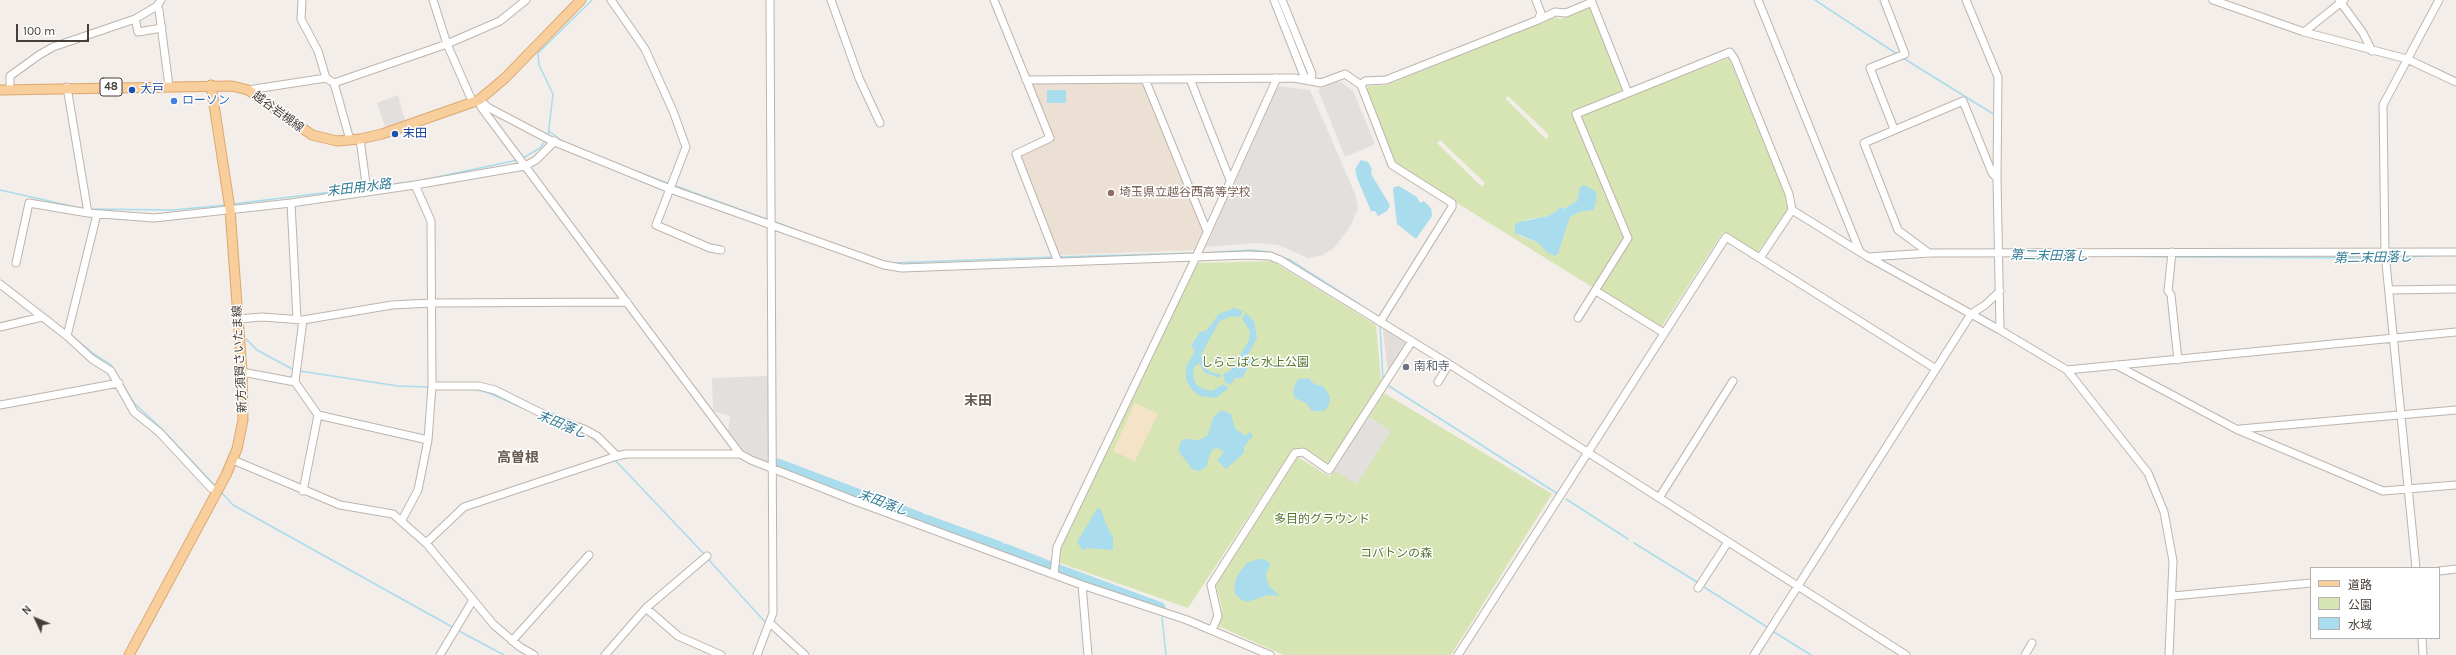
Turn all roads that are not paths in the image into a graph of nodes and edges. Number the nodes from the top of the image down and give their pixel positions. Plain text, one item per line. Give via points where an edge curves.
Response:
1 (302, 0) edge
2 (433, 0) edge
3 (526, 0) edge
4 (581, 0) edge
5 (612, 0) edge
6 (770, 0) edge
7 (831, 0) edge
8 (994, 0) edge
9 (1274, 0) edge
10 (1282, 0) edge
11 (1536, 0) edge
12 (1758, 0) edge
13 (1884, 0) edge
14 (1966, 0) edge
15 (2213, 0) edge
16 (2438, 0) edge
17 (1592, 1) edge
18 (2341, 1) edge
19 (159, 3) edge
20 (135, 19) junction
21 (1538, 20) junction
22 (162, 28) junction
23 (2304, 32) junction
24 (446, 44) junction
25 (2372, 50) junction
26 (2407, 59) junction
27 (326, 78) junction
28 (1277, 78) junction
29 (1145, 79) junction
30 (1190, 79) junction
31 (1026, 80) junction
32 (1310, 81) junction
33 (2456, 82) edge
34 (334, 83) junction
35 (211, 85) junction
36 (1361, 85) junction
37 (169, 86) junction
38 (67, 87) junction
39 (10, 88) junction
40 (0, 90) edge
41 (248, 90) junction
42 (1628, 93) junction
43 (476, 102) junction
44 (880, 123) dead end
45 (1894, 129) junction
46 (360, 139) junction
47 (350, 140) junction
48 (554, 141) junction
49 (525, 166) junction
50 (1997, 178) junction
51 (1230, 180) junction
52 (415, 185) junction
53 (671, 186) junction
54 (367, 191) junction
55 (291, 203) junction
56 (230, 209) junction
57 (1792, 210) junction
58 (88, 213) junction
59 (97, 214) junction
60 (771, 225) junction
61 (1207, 231) junction
62 (722, 250) dead end
63 (1860, 252) junction
64 (1930, 252) junction
65 (1998, 252) junction
66 (2172, 252) junction
67 (2456, 252) edge
68 (2386, 253) junction
69 (1196, 257) junction
70 (1868, 257) junction
71 (1760, 258) junction
72 (1058, 262) junction
73 (16, 263) dead end
74 (0, 284) edge
75 (2456, 289) edge
76 (2389, 290) junction
77 (1596, 291) junction
78 (2000, 291) junction
79 (627, 302) junction
80 (431, 303) junction
81 (1970, 314) junction
82 (42, 317) junction
83 (1578, 318) dead end
84 (238, 320) junction
85 (300, 320) junction
86 (1380, 322) junction
87 (0, 326) edge
88 (2000, 330) junction
89 (2456, 332) edge
90 (1664, 333) junction
91 (67, 336) junction
92 (2394, 336) junction
93 (1412, 341) junction
94 (2178, 360) junction
95 (1449, 364) junction
96 (2116, 365) junction
97 (1936, 369) junction
98 (2066, 370) junction
99 (242, 372) junction
100 (1734, 381) dead end
101 (295, 382) junction
102 (1438, 382) dead end
103 (119, 383) junction
104 (432, 386) junction
105 (0, 405) edge
106 (2456, 410) edge
107 (318, 414) junction
108 (2401, 415) junction
109 (2236, 429) junction
110 (428, 440) junction
111 (1589, 453) junction
112 (740, 454) junction
113 (617, 456) junction
114 (233, 460) junction
115 (772, 469) junction
116 (2456, 485) edge
117 (2408, 490) junction
118 (217, 491) junction
119 (303, 491) junction
120 (1659, 498) junction
121 (402, 520) junction
122 (1728, 542) junction
123 (426, 543) junction
124 (589, 555) dead end
125 (707, 556) dead end
126 (2416, 567) edge
127 (2456, 569) edge
128 (2440, 571) edge
129 (1054, 574) junction
130 (2310, 583) edge
131 (1082, 585) junction
132 (1798, 587) junction
133 (1698, 588) dead end
134 (2173, 596) junction
135 (473, 600) junction
136 (646, 608) junction
137 (770, 623) junction
138 (1212, 630) junction
139 (2422, 639) edge
140 (512, 641) junction
141 (2032, 643) dead end
142 (129, 655) edge
143 (440, 655) edge
144 (534, 655) edge
145 (605, 655) edge
146 (721, 655) edge
147 (757, 655) edge
148 (806, 655) edge
149 (1088, 655) edge
150 (1270, 655) edge
151 (1458, 655) edge
152 (1754, 655) edge
153 (1906, 655) edge
154 (2025, 655) edge
155 (2169, 655) edge
156 (2423, 655) edge

1 - 27 street via 301,19 318,51
2 - 24 street
3 - 24 street via 500,21
4 - 43 main road, 越谷岩槻線 / 48 via 505,78
5 - 53 street via 645,49 686,147
6 - 60 street
7 - 44 street via 859,78
8 - 31 street
9 - 32 street via 1304,76
10 - 32 street via 1312,74
11 - 21 street via 1540,12
12 - 63 street
13 - 45 street via 1905,54 1870,68
14 - 50 street via 1998,77
15 - 23 street
16 - 26 street
17 - 21 street via 1566,13 1555,12
17 - 42 street
18 - 23 street
18 - 25 street
19 - 20 street
19 - 22 street
20 - 22 street via 138,32
20 - 39 street via 53,47 10,76
21 - 36 street via 1386,80 1365,81
22 - 37 street
23 - 25 street
24 - 34 street
24 - 43 street
25 - 26 street
26 - 33 street
26 - 68 street via 2383,106
27 - 34 street
27 - 41 street
28 - 30 street
28 - 32 street
28 - 51 street
29 - 30 street
29 - 31 street
29 - 61 street
30 - 51 street
31 - 72 street via 1050,138 1016,154
32 - 36 street via 1321,83 1345,74
34 - 47 street
35 - 37 main road, 越谷岩槻線 / 48
35 - 41 main road, 越谷岩槻線 / 48
35 - 56 main road, 新方須賀さいたま線
36 - 86 street via 1392,165 1452,203 1452,207
37 - 38 main road, 越谷岩槻線 / 48
38 - 39 main road, 越谷岩槻線 / 48
38 - 58 street
39 - 40 main road, 越谷岩槻線 / 48
41 - 47 main road, 越谷岩槻線 / 48 via 312,135 323,139
42 - 57 street via 1730,52 1789,194
42 - 77 street via 1576,114 1628,238
43 - 46 main road, 越谷岩槻線 / 48
43 - 48 street
43 - 49 street
45 - 50 street via 1963,101 1992,173
45 - 64 street via 1864,143 1898,230
46 - 47 main road, 越谷岩槻線 / 48
46 - 54 street
48 - 49 street via 536,160
48 - 53 street
49 - 52 street
49 - 79 street
50 - 65 street
51 - 61 street
52 - 54 street
52 - 80 street via 432,221
53 - 60 street
53 - 62 street via 656,225 710,248
54 - 55 street
55 - 56 street
55 - 85 street
56 - 59 street via 154,218
56 - 84 main road, 新方須賀さいたま線
57 - 63 street
57 - 71 street
58 - 59 street
58 - 73 street via 29,203
59 - 91 street
60 - 72 street via 862,258 902,268
60 - 115 street
61 - 69 street
63 - 70 street
64 - 65 street
64 - 70 street
65 - 66 street
65 - 78 street
66 - 68 street
66 - 94 street via 2168,291 2171,295
67 - 68 street
68 - 76 street
69 - 72 street
69 - 86 street via 1270,256 1290,265
69 - 129 street via 1056,547
70 - 81 street
71 - 90 street via 1726,238
71 - 97 street
74 - 82 street
75 - 76 street
76 - 92 street
77 - 83 street
77 - 90 street
78 - 81 street
78 - 88 street
79 - 80 street
79 - 112 street
80 - 85 street via 392,305
80 - 104 street
81 - 88 street
81 - 97 street
82 - 87 street
82 - 91 street
84 - 85 street via 262,317
84 - 99 main road, 新方須賀さいたま線
85 - 101 street
86 - 93 street
88 - 98 street
89 - 92 street
90 - 111 street
91 - 103 street via 92,359 111,371
92 - 94 street
92 - 108 street
93 - 95 street
93 - 138 street via 1330,470 1303,452 1295,453 1211,585 1218,616
94 - 96 street
95 - 102 street
95 - 111 street
96 - 98 street
96 - 109 street
97 - 132 street
98 - 134 street via 2148,473 2170,532
99 - 101 street
99 - 114 main road, 新方須賀さいたま線 via 243,420
100 - 120 street
101 - 107 street
103 - 105 street
103 - 118 street via 134,412 159,432
104 - 110 street
104 - 113 street via 479,386 495,390 547,416 597,436
106 - 108 street
107 - 110 street
107 - 119 street
108 - 109 street
108 - 117 street
109 - 117 street via 2383,492
110 - 121 street via 418,490
111 - 120 street
111 - 151 street
112 - 113 street
112 - 115 street
113 - 123 street via 464,507
114 - 118 main road, 新方須賀さいたま線
114 - 119 street
115 - 129 street
115 - 137 street via 773,612
116 - 117 street
117 - 126 street
118 - 142 main road, 新方須賀さいたま線
119 - 121 street via 340,505 388,512
120 - 122 street
121 - 123 street
122 - 132 street
122 - 133 street
123 - 135 street
124 - 140 street
125 - 136 street
127 - 128 street
129 - 131 street
130 - 134 street
131 - 138 street
131 - 149 street
132 - 152 street
132 - 153 street
134 - 155 street
135 - 140 street via 494,625
135 - 143 street
136 - 145 street
136 - 146 street via 678,636
137 - 147 street
137 - 148 street
138 - 150 street
139 - 156 street
140 - 144 street
141 - 154 street

